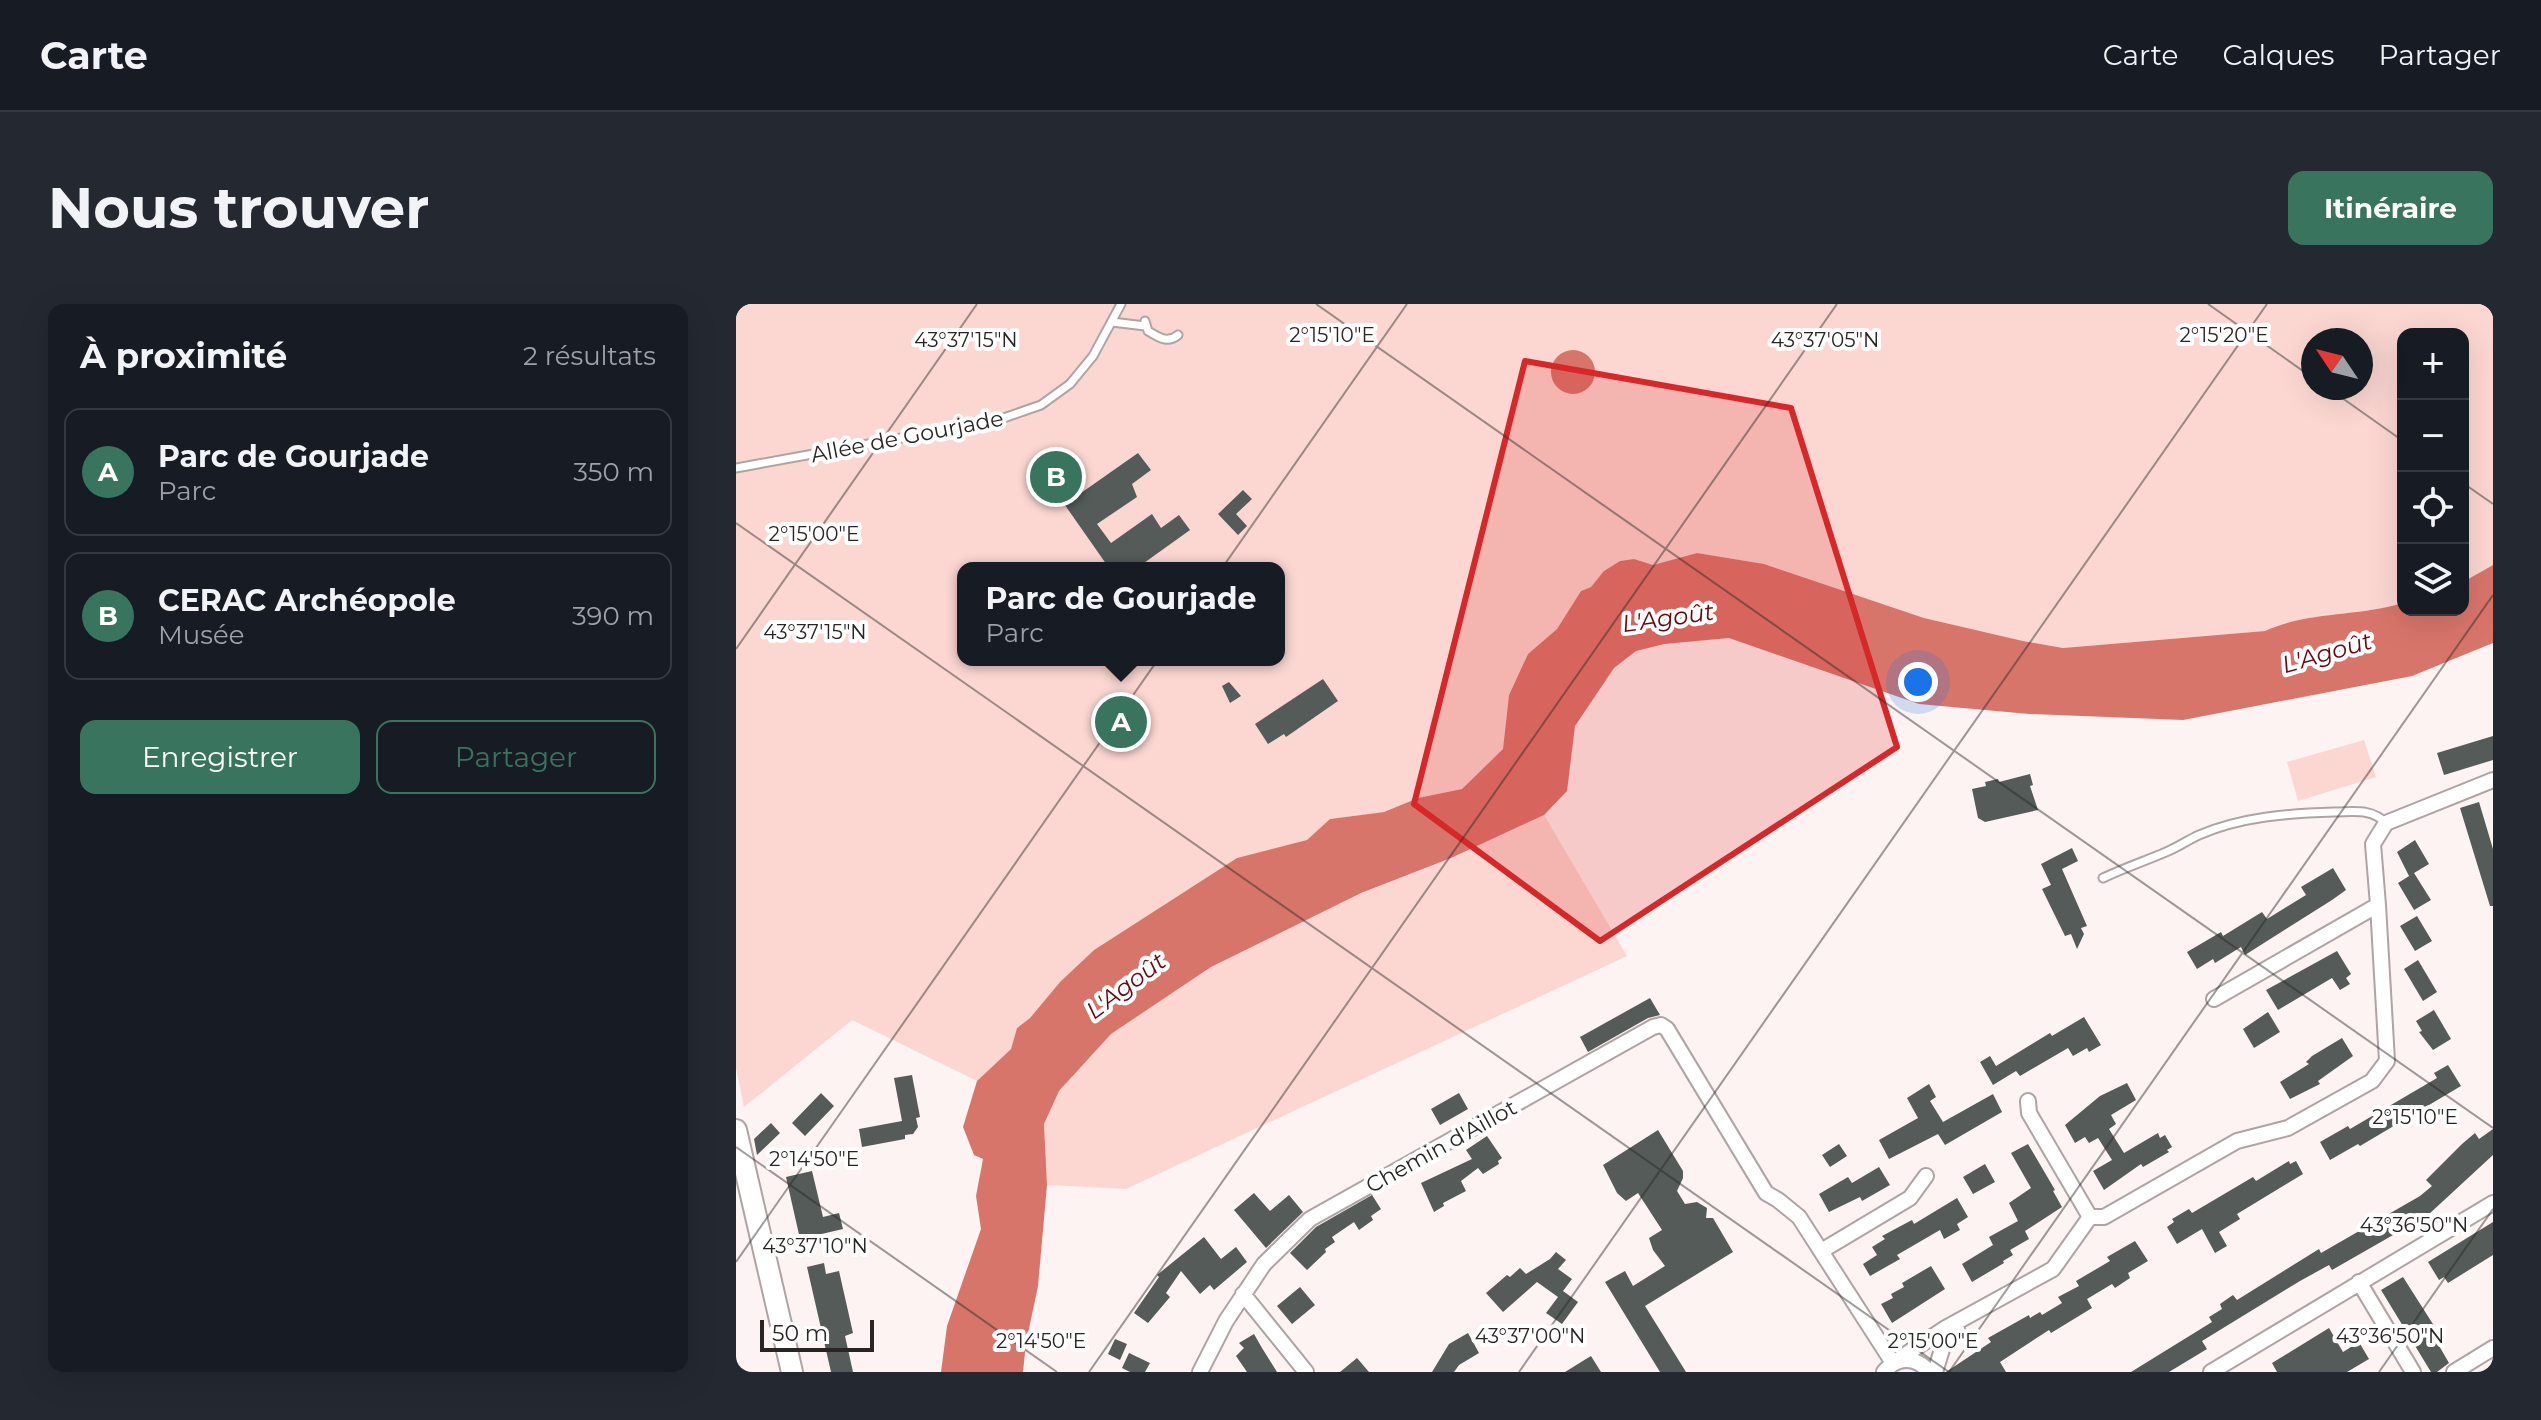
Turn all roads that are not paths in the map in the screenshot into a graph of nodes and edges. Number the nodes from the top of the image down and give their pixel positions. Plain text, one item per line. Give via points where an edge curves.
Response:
1 (1121, 304) edge
2 (1112, 322) junction
3 (1178, 335) dead end
4 (736, 468) edge
5 (2493, 780) edge
6 (2386, 823) junction
7 (2103, 878) dead end
8 (2378, 905) junction
9 (2214, 999) dead end
10 (2028, 1101) dead end
11 (737, 1140) edge
12 (1926, 1176) dead end
13 (2493, 1203) edge
14 (2090, 1217) junction
15 (1823, 1250) junction
16 (2359, 1282) junction
17 (1243, 1294) junction
18 (1966, 1319) junction
19 (2493, 1348) edge
20 (1888, 1368) edge
21 (792, 1372) edge
22 (1200, 1372) edge
23 (1306, 1372) edge
24 (1929, 1372) edge
25 (1935, 1372) edge
26 (2211, 1372) edge
27 (2413, 1372) edge
28 (2454, 1372) edge

1 - 2 lane, Allée de Gourjade
2 - 3 lane via 1145,324 1165,340
2 - 4 lane, Allée de Gourjade via 1070,384 1041,405 995,421
5 - 6 street
6 - 7 lane via 2377,814 2361,812 2244,822 2200,834
6 - 8 street via 2373,844
8 - 9 street
8 - 14 street via 2387,1061 2372,1081 2288,1128 2237,1141 2104,1217
10 - 14 street via 2029,1113
11 - 21 main road
12 - 15 street via 1910,1198
13 - 16 street
14 - 18 street via 2053,1269
15 - 17 street, Chemin d'Aillot via 1799,1217 1766,1193 1661,1025 1310,1219 1264,1264
15 - 20 street
16 - 26 street
16 - 27 street
17 - 22 street, Chemin d'Aillot
17 - 23 street
18 - 20 street
18 - 25 street via 1944,1343
19 - 28 street
20 - 24 street via 1911,1360

